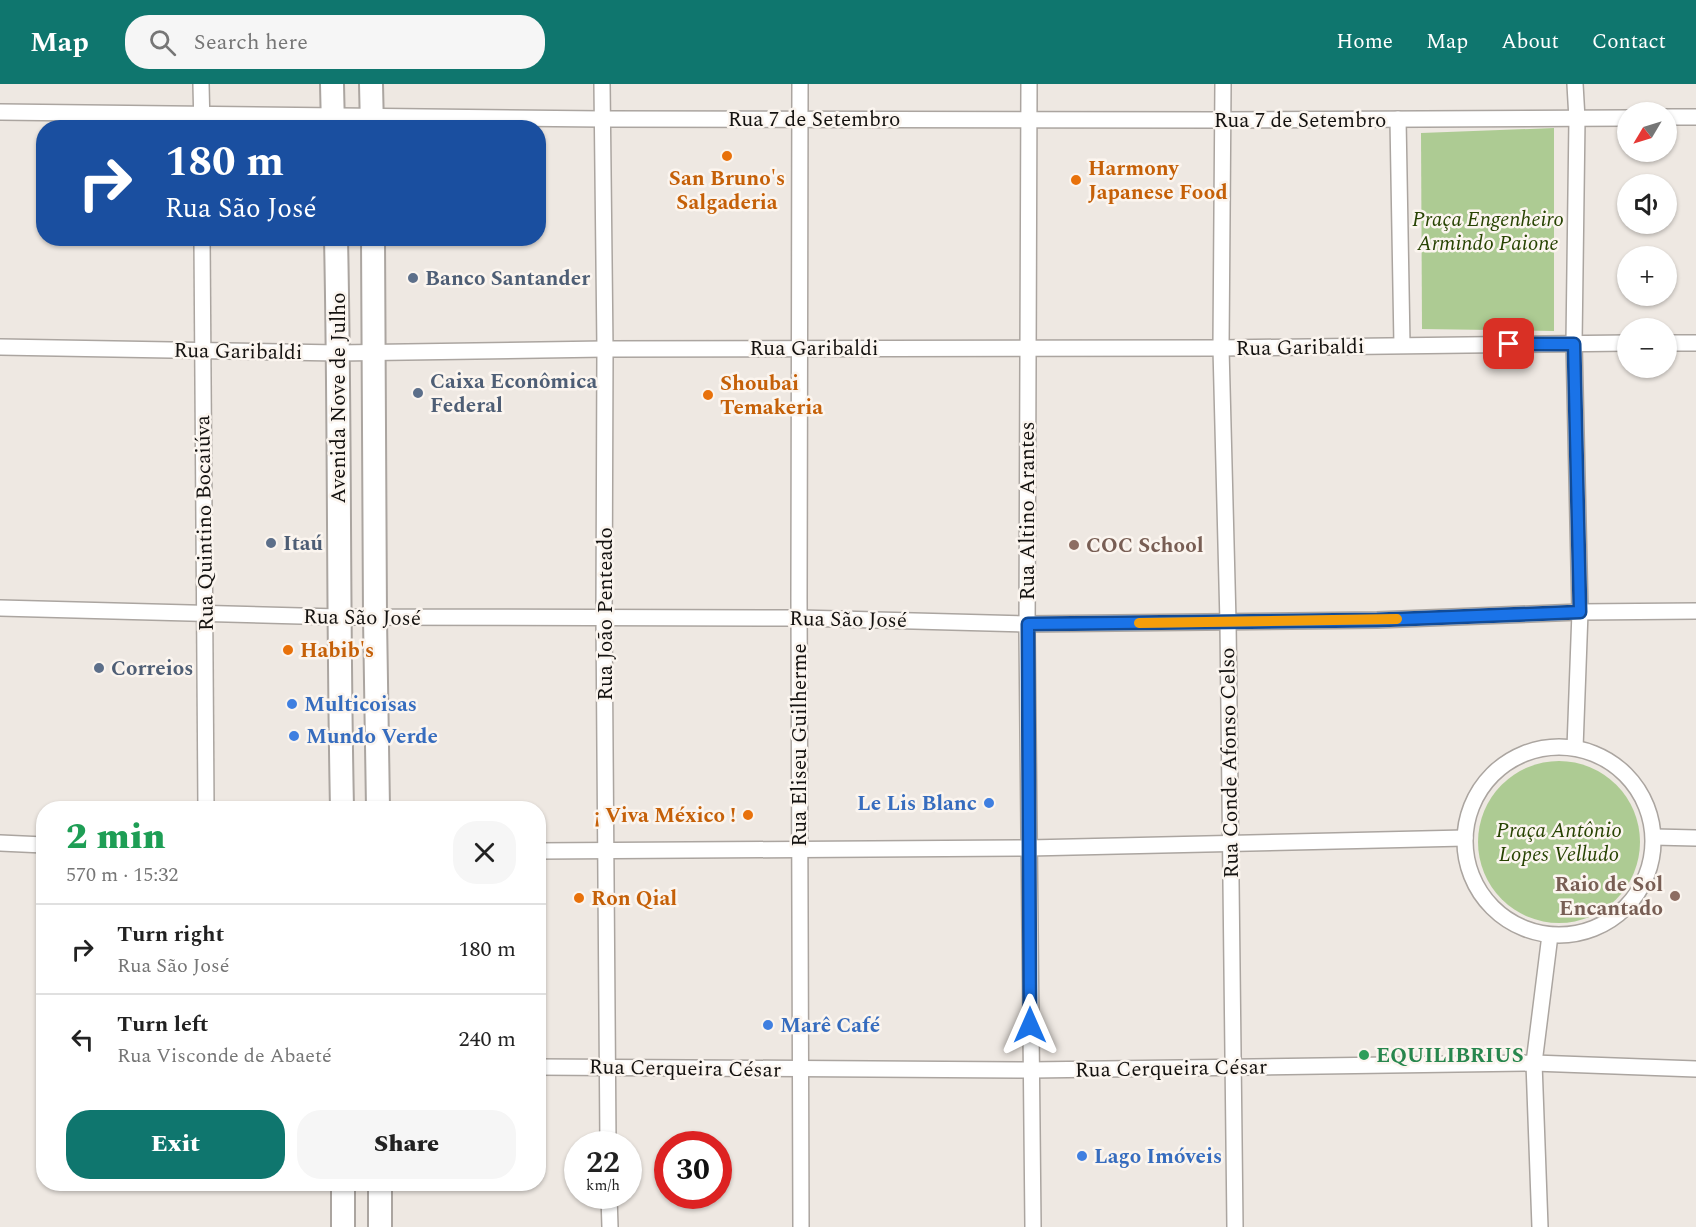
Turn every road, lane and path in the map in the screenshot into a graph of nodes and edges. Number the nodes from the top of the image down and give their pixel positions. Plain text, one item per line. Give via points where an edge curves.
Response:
1 (201, 84) edge
2 (332, 84) edge
3 (371, 84) edge
4 (602, 84) edge
5 (800, 84) edge
6 (1029, 84) edge
7 (1223, 84) edge
8 (1575, 84) edge
9 (0, 112) edge
10 (1677, 117) edge
11 (1696, 117) edge
12 (1617, 118) edge
13 (602, 119) junction
14 (801, 119) junction
15 (1398, 119) junction
16 (1577, 119) junction
17 (180, 120) edge
18 (202, 120) edge
19 (333, 120) edge
20 (371, 120) edge
21 (525, 120) edge
22 (1029, 120) junction
23 (1223, 120) junction
24 (202, 246) edge
25 (336, 246) edge
26 (373, 246) edge
27 (1617, 343) edge
28 (1677, 343) edge
29 (1696, 343) edge
30 (1574, 344) junction
31 (1402, 345) junction
32 (0, 347) edge
33 (1027, 347) junction
34 (800, 348) junction
35 (1221, 348) junction
36 (605, 349) junction
37 (202, 351) junction
38 (375, 352) junction
39 (339, 353) junction
40 (0, 608) edge
41 (1696, 611) edge
42 (1580, 612) junction
43 (206, 614) junction
44 (338, 617) junction
45 (604, 617) junction
46 (375, 618) junction
47 (800, 618) junction
48 (1228, 622) junction
49 (1028, 624) junction
50 (1575, 748) junction
51 (206, 801) edge
52 (342, 801) edge
53 (378, 801) edge
54 (1654, 837) junction
55 (1465, 838) junction
56 (1696, 838) edge
57 (0, 843) edge
58 (1230, 844) junction
59 (36, 845) edge
60 (799, 848) junction
61 (1029, 848) junction
62 (546, 850) edge
63 (607, 850) junction
64 (1550, 935) junction
65 (1534, 1063) junction
66 (546, 1067) edge
67 (607, 1067) junction
68 (1233, 1067) junction
69 (800, 1069) junction
70 (1696, 1069) edge
71 (1031, 1070) junction
72 (608, 1131) edge
73 (343, 1191) edge
74 (380, 1191) edge
75 (609, 1209) edge
76 (343, 1227) edge
77 (380, 1227) edge
78 (610, 1227) edge
79 (801, 1227) edge
80 (1032, 1227) edge
81 (1235, 1227) edge
82 (1540, 1227) edge

1 - 18 street
2 - 19 main road
3 - 20 main road
4 - 13 street, Rua João Penteado
5 - 14 street, Rua Eliseu Guilherme
6 - 22 street, Rua Altino Arantes
7 - 23 street, Rua Conde Afonso Celso
8 - 16 street
9 - 17 street, Rua 7 de Setembro
10 - 11 street
12 - 16 street, Rua 7 de Setembro
13 - 14 street, Rua 7 de Setembro
13 - 21 street, Rua 7 de Setembro
13 - 36 street, Rua João Penteado
14 - 22 street, Rua 7 de Setembro
14 - 34 street, Rua Eliseu Guilherme
15 - 16 street, Rua 7 de Setembro
15 - 23 street, Rua 7 de Setembro
15 - 31 street
16 - 30 street
22 - 23 street, Rua 7 de Setembro
22 - 33 street, Rua Altino Arantes
23 - 35 street, Rua Conde Afonso Celso
24 - 37 street, Rua Quintino Bocaiúva
25 - 39 main road, Avenida Nove de Julho
26 - 38 main road, Avenida Nove de Julho
27 - 30 street, Rua Garibaldi
28 - 29 street
30 - 31 street, Rua Garibaldi
30 - 42 street
31 - 35 street, Rua Garibaldi
32 - 37 street, Rua Garibaldi
33 - 34 street, Rua Garibaldi
33 - 35 street, Rua Garibaldi
33 - 49 street, Rua Altino Arantes
34 - 36 street, Rua Garibaldi
34 - 47 street, Rua Eliseu Guilherme
35 - 48 street, Rua Conde Afonso Celso
36 - 38 street, Rua Garibaldi
36 - 45 street, Rua João Penteado
37 - 39 street, Rua Garibaldi
37 - 43 street, Rua Quintino Bocaiúva
38 - 39 street, Rua Garibaldi
38 - 46 main road, Avenida Nove de Julho
39 - 44 main road, Avenida Nove de Julho
40 - 43 street, Rua São José
41 - 42 street, Rua São José
42 - 48 street, Rua São José
42 - 50 street
43 - 44 street, Rua São José
43 - 51 street, Rua Quintino Bocaiúva
44 - 46 street, Rua São José
44 - 52 main road, Avenida Nove de Julho
45 - 46 street, Rua São José
45 - 47 street, Rua São José
45 - 63 street, Rua João Penteado
46 - 53 main road, Avenida Nove de Julho
47 - 49 street, Rua São José
47 - 60 street, Rua Eliseu Guilherme
48 - 49 street, Rua São José
48 - 58 street, Rua Conde Afonso Celso
49 - 61 street, Rua Altino Arantes
50 - 54 street via 1605,759 1630,779 1647,806
50 - 55 street via 1548,748 1522,754 1499,768 1477,796
54 - 56 street
54 - 64 street via 1651,864 1641,890 1624,911 1602,926 1576,935
55 - 58 street
55 - 64 street via 1468,866 1480,892 1498,913 1522,928
57 - 59 street
58 - 61 street
58 - 68 street, Rua Conde Afonso Celso
60 - 61 street
60 - 63 street
60 - 69 street, Rua Eliseu Guilherme
61 - 71 street, Rua Altino Arantes
62 - 63 street
63 - 67 street, Rua João Penteado
64 - 65 street
65 - 68 street, Rua Cerqueira César
65 - 70 street, Rua Cerqueira César
65 - 82 street
66 - 67 street, Rua Cerqueira César
67 - 69 street, Rua Cerqueira César
67 - 72 street, Rua João Penteado
68 - 71 street, Rua Cerqueira César
68 - 81 street, Rua Conde Afonso Celso
69 - 71 street, Rua Cerqueira César
69 - 79 street, Rua Eliseu Guilherme
71 - 80 street, Rua Altino Arantes
73 - 76 main road
74 - 77 main road
75 - 78 street

